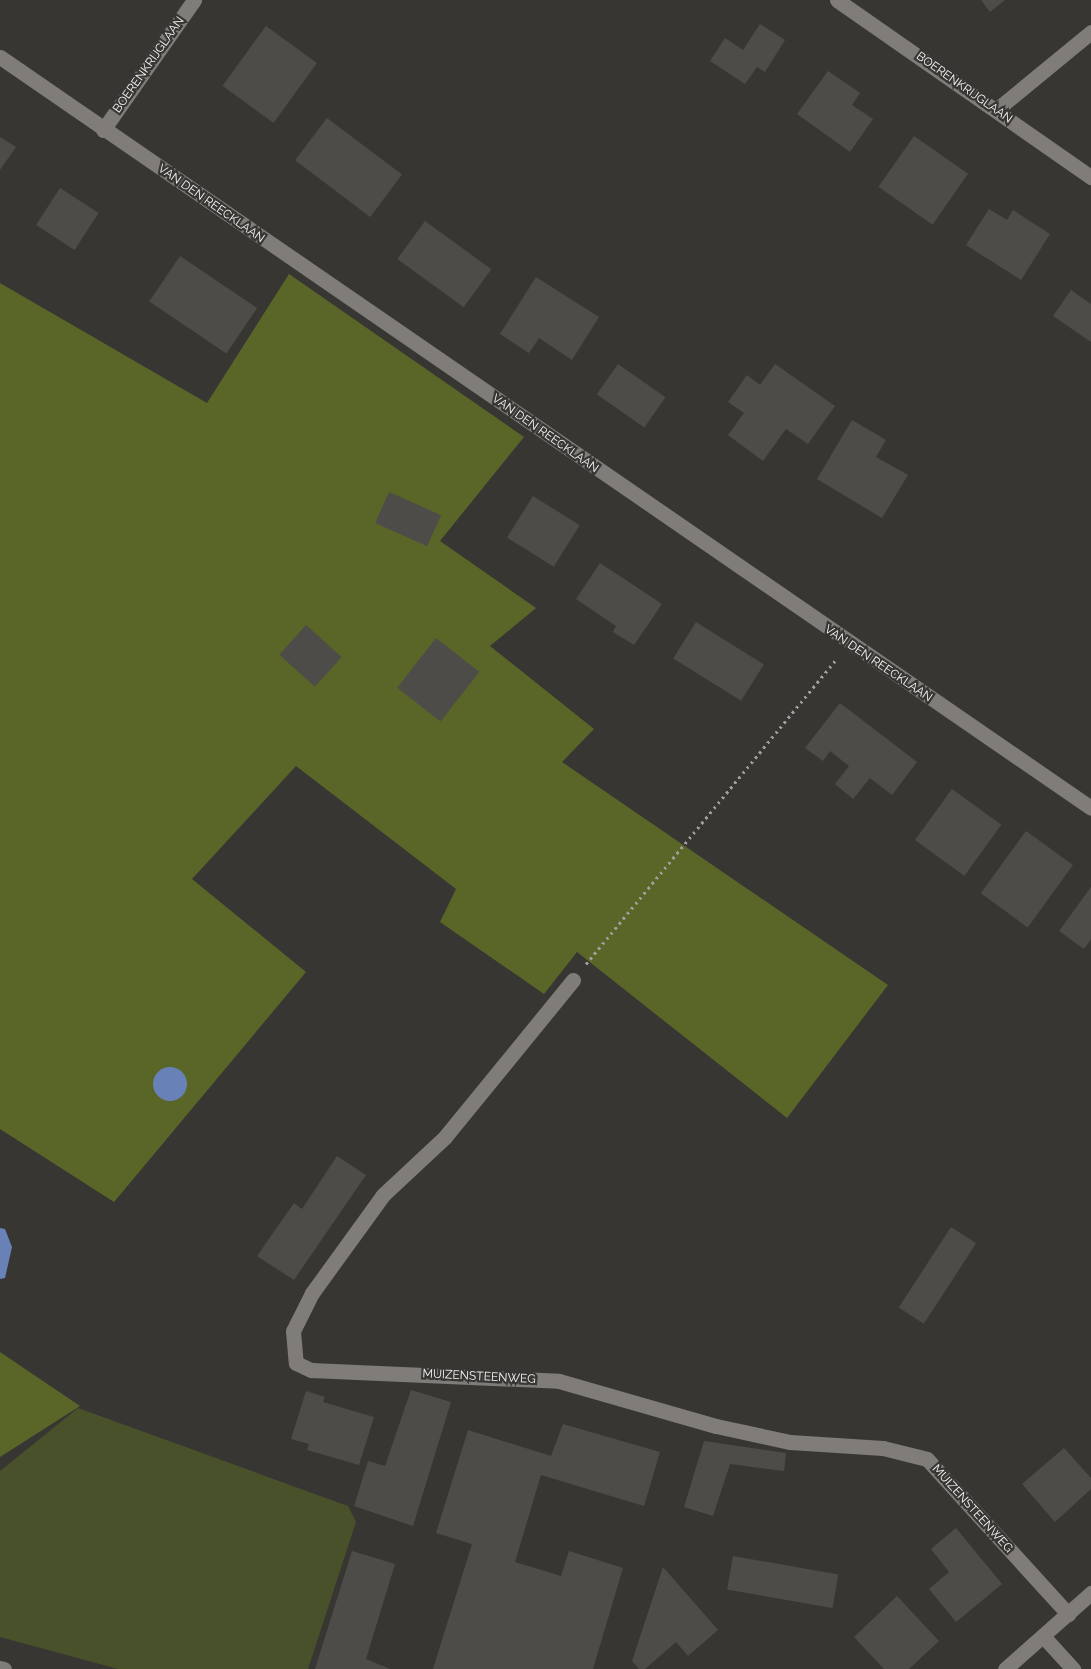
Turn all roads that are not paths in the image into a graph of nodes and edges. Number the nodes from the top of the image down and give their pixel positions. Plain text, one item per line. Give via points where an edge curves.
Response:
1 (194, 0) edge
2 (837, 0) edge
3 (1091, 32) edge
4 (0, 57) edge
5 (996, 110) junction
6 (103, 130) junction
7 (1091, 177) edge
8 (1091, 808) edge
9 (573, 980) road end
10 (1091, 1593) edge
11 (1068, 1614) junction
12 (1043, 1636) junction
13 (0, 1668) edge
14 (4, 1669) edge
15 (1005, 1669) edge
16 (1073, 1669) edge

1 - 6 street, BOERENKRIJGLAAN
2 - 5 street, BOERENKRIJGLAAN
3 - 5 street
4 - 6 street, VAN DEN REECKLAAN
5 - 7 street, BOERENKRIJGLAAN
6 - 8 street, VAN DEN REECKLAAN
9 - 11 street, MUIZENSTEENWEG via 445,1137 383,1195 312,1293 293,1331 296,1363 311,1370 559,1380 716,1426 790,1442 883,1448 927,1460
10 - 11 street
11 - 12 street
12 - 15 street
12 - 16 street
13 - 14 street

